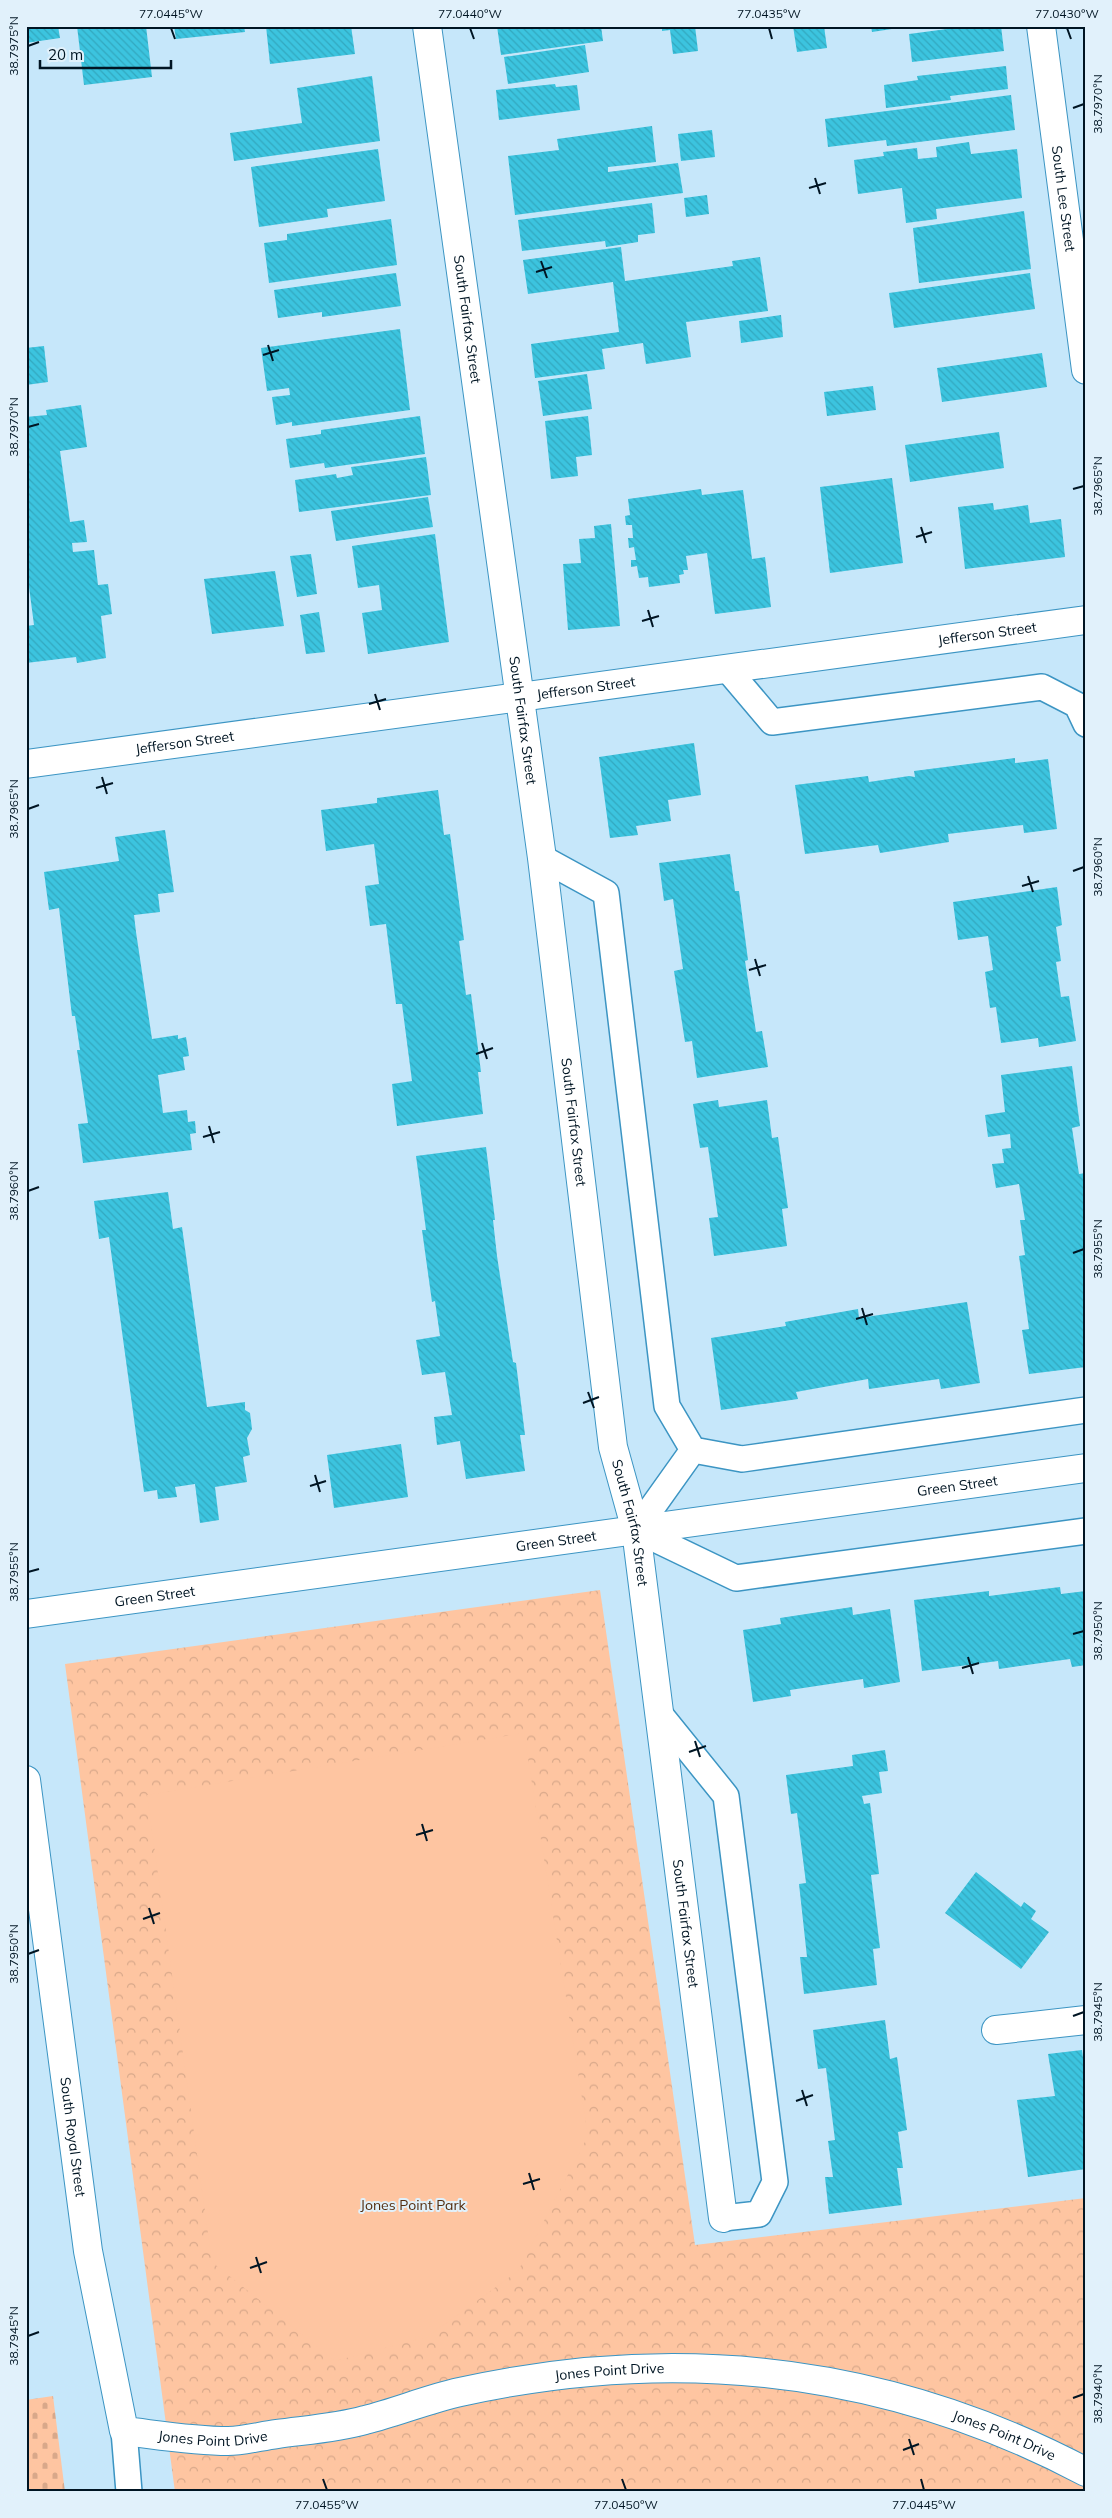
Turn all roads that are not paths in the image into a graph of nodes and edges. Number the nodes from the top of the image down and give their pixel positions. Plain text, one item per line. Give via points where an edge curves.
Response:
1 (427, 26) edge
2 (1041, 26) edge
3 (1086, 370) edge
4 (1086, 620) edge
5 (728, 670) junction
6 (520, 698) junction
7 (1083, 705) edge
8 (26, 764) edge
9 (542, 858) junction
10 (1086, 1410) edge
11 (693, 1450) junction
12 (1086, 1468) edge
13 (636, 1530) junction
14 (1086, 1531) edge
15 (26, 1614) edge
16 (659, 1713) junction
17 (26, 1780) edge
18 (1086, 2020) edge
19 (996, 2030) dead end
20 (724, 2218) joint
21 (124, 2431) junction
22 (1086, 2472) edge
23 (129, 2492) edge

1 - 6 street, South Fairfax Street
2 - 3 street, South Lee Street
4 - 5 street, Jefferson Street
5 - 6 street, Jefferson Street
5 - 7 lane via 772,722 1042,687
6 - 8 street, Jefferson Street
6 - 9 street, South Fairfax Street
9 - 11 lane via 606,892 667,1406
9 - 13 street, South Fairfax Street via 613,1447
10 - 11 lane via 742,1459
11 - 13 lane
12 - 13 street, Green Street
13 - 14 lane via 736,1578
13 - 15 street, Green Street
13 - 16 street, South Fairfax Street
16 - 20 street, South Fairfax Street
16 - 20 lane via 726,1796 775,2182 759,2214
17 - 21 street, South Royal Street via 88,2250
18 - 19 street
21 - 22 street, Jones Point Drive via 228,2441 362,2421 458,2392 516,2382 578,2372 683,2366 779,2373 866,2389 981,2423
21 - 23 lane, South Royal Street

